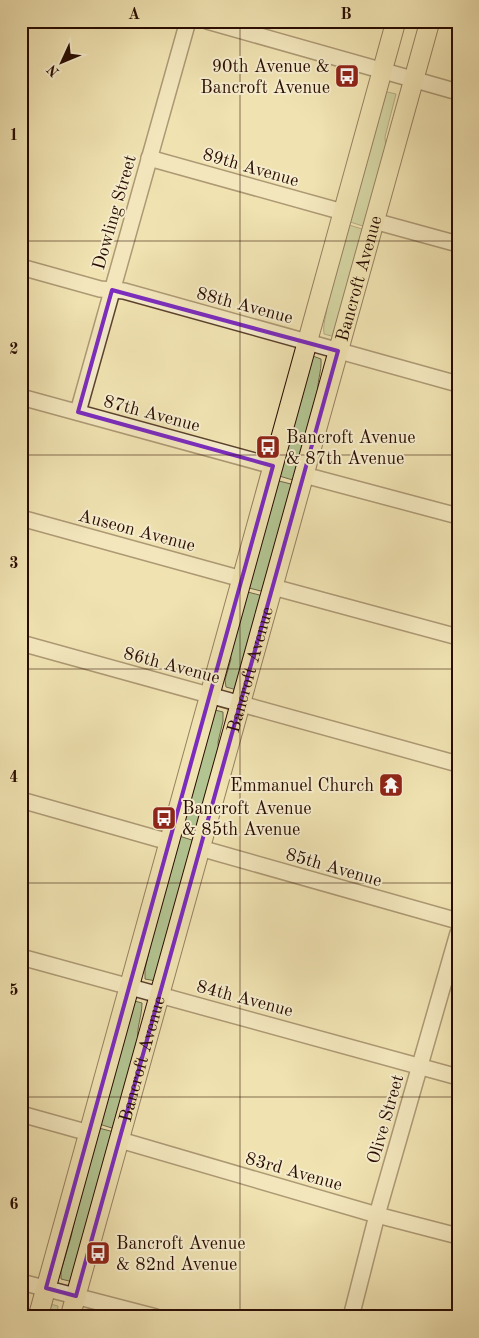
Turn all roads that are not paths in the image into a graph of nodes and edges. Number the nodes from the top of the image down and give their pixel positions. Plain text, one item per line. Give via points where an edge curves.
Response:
1 (188, 21) edge
2 (207, 21) edge
3 (396, 21) edge
4 (430, 21) edge
5 (382, 71) junction
6 (413, 80) junction
7 (458, 92) edge
8 (149, 158) junction
9 (343, 212) junction
10 (374, 221) junction
11 (458, 244) edge
12 (21, 267) edge
13 (112, 290) junction
14 (307, 342) junction
15 (338, 351) junction
16 (458, 384) edge
17 (22, 400) edge
18 (78, 412) junction
19 (273, 466) junction
20 (304, 476) junction
21 (458, 516) edge
22 (21, 518) edge
23 (242, 579) junction
24 (273, 587) junction
25 (458, 637) edge
26 (21, 643) edge
27 (210, 694) junction
28 (241, 703) junction
29 (458, 764) edge
30 (21, 800) edge
31 (169, 842) junction
32 (200, 848) junction
33 (458, 921) edge
34 (458, 933) edge
35 (21, 957) edge
36 (129, 986) junction
37 (160, 994) junction
38 (420, 1066) junction
39 (458, 1077) edge
40 (21, 1114) edge
41 (89, 1133) junction
42 (120, 1140) junction
43 (377, 1215) junction
44 (458, 1236) edge
45 (21, 1282) edge
46 (46, 1288) junction
47 (76, 1296) junction
48 (38, 1317) edge
49 (70, 1317) edge
50 (156, 1317) edge
51 (351, 1317) edge

1 - 8 street, Dowling Street
2 - 5 street
3 - 5 main road, Bancroft Avenue
4 - 6 main road, Bancroft Avenue
5 - 6 street
5 - 9 main road, Bancroft Avenue
6 - 7 street
6 - 10 main road, Bancroft Avenue
8 - 9 street, 89th Avenue
8 - 13 street, Dowling Street
9 - 14 main road, Bancroft Avenue
10 - 11 street
10 - 15 main road, Bancroft Avenue
12 - 13 street, 88th Avenue
13 - 14 street, 88th Avenue
13 - 18 street, Dowling Street
14 - 15 street, 88th Avenue
14 - 19 main road, Bancroft Avenue
15 - 16 street, 88th Avenue
15 - 20 main road, Bancroft Avenue
17 - 18 street, 87th Avenue
18 - 19 street, 87th Avenue
19 - 23 main road, Bancroft Avenue
20 - 21 street
20 - 24 main road, Bancroft Avenue
22 - 23 street, Auseon Avenue
23 - 27 main road, Bancroft Avenue
24 - 25 street
24 - 28 main road, Bancroft Avenue
26 - 27 street, 86th Avenue
27 - 28 street, 86th Avenue
27 - 31 main road, Bancroft Avenue
28 - 29 street, 86th Avenue
28 - 32 main road, Bancroft Avenue
30 - 31 street
31 - 36 main road, Bancroft Avenue
32 - 33 street, 85th Avenue
32 - 37 main road, Bancroft Avenue
34 - 38 street, Olive Street
35 - 36 street, 84th Avenue
36 - 37 street, 84th Avenue
36 - 41 main road, Bancroft Avenue
37 - 38 street, 84th Avenue
37 - 42 main road, Bancroft Avenue
38 - 39 street, 84th Avenue
38 - 43 street, Olive Street
40 - 41 street
41 - 46 main road, Bancroft Avenue
42 - 43 street, 83rd Avenue
42 - 47 main road, Bancroft Avenue
43 - 44 street, 83rd Avenue
43 - 51 street, Olive Street
45 - 46 street
46 - 47 street
46 - 48 main road, Bancroft Avenue
47 - 49 main road, Bancroft Avenue
47 - 50 street

